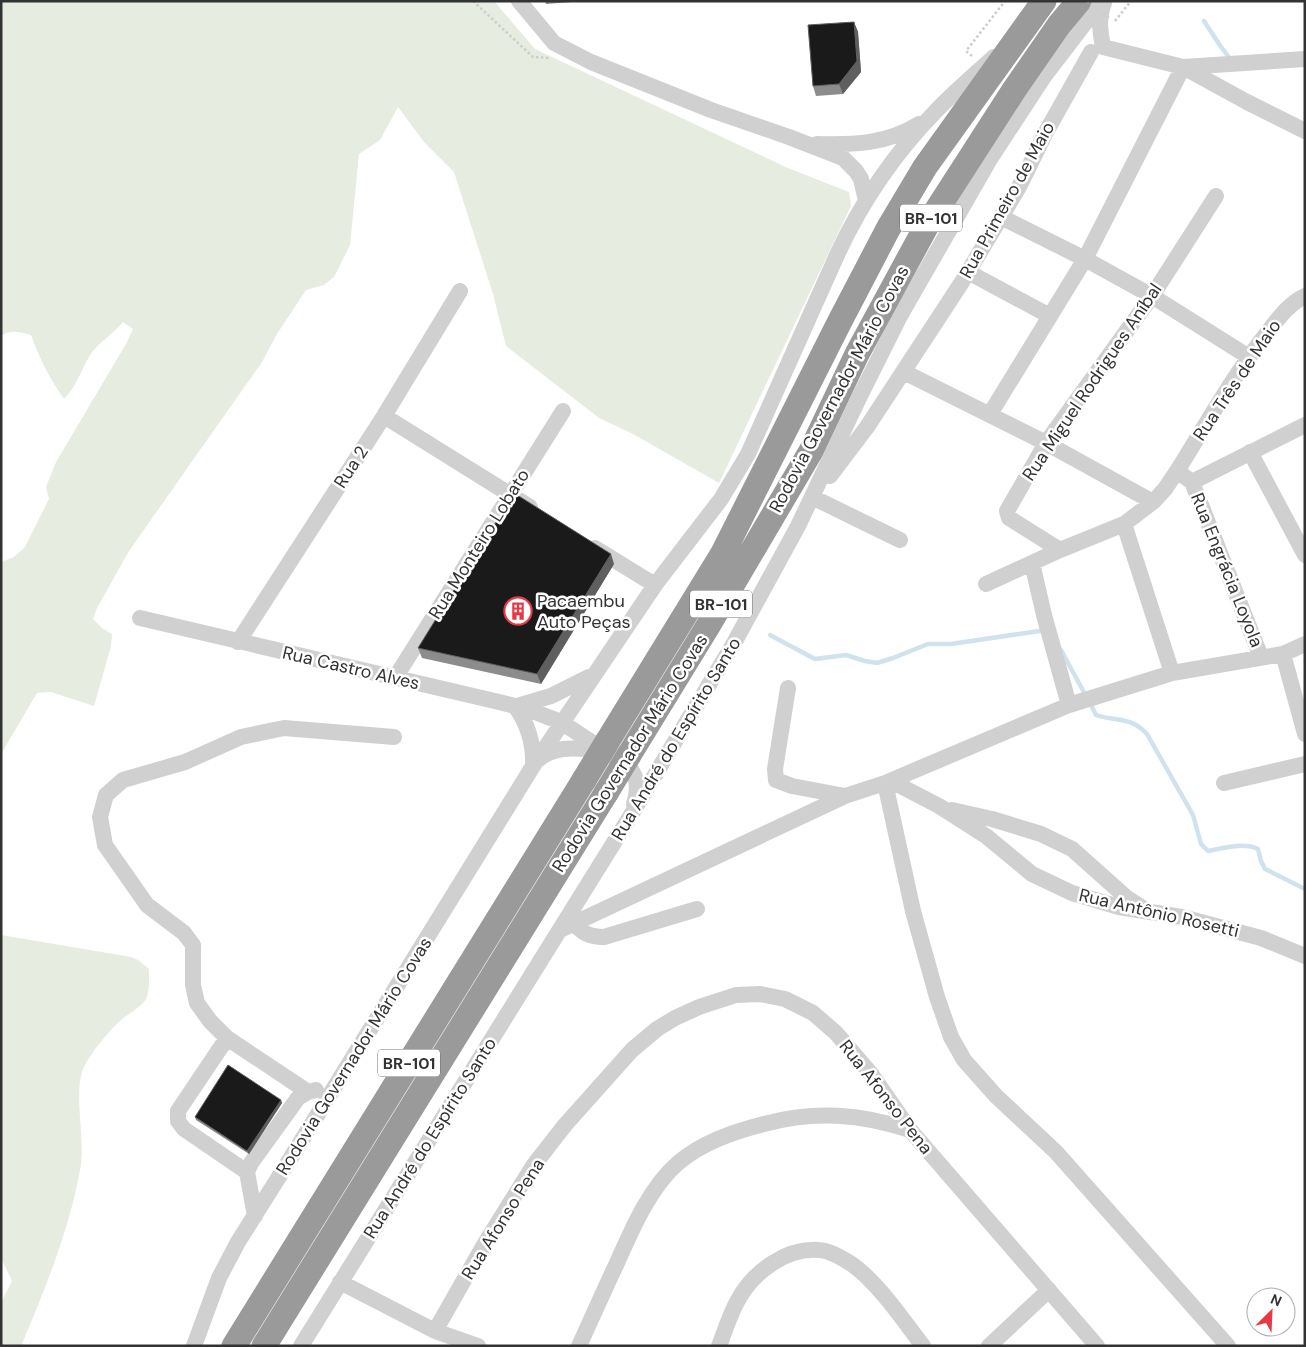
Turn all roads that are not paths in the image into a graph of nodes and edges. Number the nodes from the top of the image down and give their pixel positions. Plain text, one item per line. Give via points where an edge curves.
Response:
1 (519, 1) edge
2 (1044, 1) edge
3 (1079, 1) edge
4 (1103, 1) edge
5 (1022, 31) junction
6 (1097, 49) junction
7 (1305, 59) edge
8 (1183, 67) junction
9 (1043, 78) junction
10 (935, 112) junction
11 (1305, 131) edge
12 (789, 137) junction
13 (1216, 196) dead end
14 (866, 201) junction
15 (1001, 217) junction
16 (1085, 259) junction
17 (968, 272) junction
18 (460, 291) dead end
19 (1152, 296) junction
20 (1305, 296) edge
21 (1050, 316) junction
22 (1249, 357) junction
23 (904, 372) junction
24 (563, 411) dead end
25 (990, 414) junction
26 (384, 416) junction
27 (1305, 425) edge
28 (1046, 443) junction
29 (1250, 452) junction
30 (1177, 471) junction
31 (1192, 482) junction
32 (510, 494) junction
33 (812, 501) junction
34 (1153, 502) junction
35 (542, 515) edge
36 (1124, 524) junction
37 (582, 540) edge
38 (900, 540) dead end
39 (1060, 550) junction
40 (1305, 554) edge
41 (1032, 563) junction
42 (986, 584) dead end
43 (654, 585) junction
44 (140, 618) dead end
45 (238, 642) junction
46 (1305, 644) edge
47 (1284, 654) junction
48 (1262, 658) junction
49 (1172, 673) junction
50 (593, 675) junction
51 (396, 678) junction
52 (788, 688) dead end
53 (1069, 705) junction
54 (515, 706) junction
55 (561, 722) junction
56 (1305, 734) edge
57 (394, 737) dead end
58 (604, 746) junction
59 (1305, 764) edge
60 (533, 766) junction
61 (888, 782) junction
62 (1224, 783) dead end
63 (845, 796) junction
64 (939, 806) junction
65 (992, 819) junction
66 (628, 820) junction
67 (986, 836) junction
68 (1109, 882) junction
69 (1096, 900) junction
70 (697, 909) dead end
71 (1150, 914) junction
72 (566, 926) junction
73 (1305, 956) edge
74 (227, 1038) junction
75 (336, 1086) junction
76 (308, 1092) junction
77 (910, 1130) junction
78 (247, 1172) junction
79 (254, 1216) junction
80 (340, 1282) junction
81 (1049, 1290) junction
82 (441, 1337) edge
83 (194, 1346) edge
84 (234, 1346) edge
85 (264, 1346) edge
86 (301, 1346) edge
87 (478, 1346) edge
88 (579, 1346) edge
89 (719, 1346) edge
90 (923, 1346) edge
91 (989, 1346) edge
92 (1097, 1346) edge
93 (1228, 1346) edge

1 - 12 street via 554,43 591,62 710,110
2 - 5 highway, Rodovia Governador Mário Covas / BR-101
3 - 85 highway, Rodovia Governador Mário Covas / BR-101, bridge via 1014,90 927,224 857,354 811,451 708,626
4 - 6 street
4 - 9 street, Rua André do Espírito Santo
5 - 10 street, Rodovia Governador Mário Covas
5 - 58 highway, Rodovia Governador Mário Covas / BR-101 via 925,167 893,221 723,553
6 - 8 street
6 - 9 street
6 - 15 street, Rua Primeiro de Maio via 1046,132
7 - 8 street
8 - 11 street
8 - 16 street
9 - 33 street, Rua André do Espírito Santo via 990,159 900,316 858,398
10 - 12 street via 910,130 882,141 818,144
10 - 14 street, Rodovia Governador Mário Covas
12 - 14 street via 843,158 861,179
13 - 19 street, Rua Miguel Rodrigues Aníbal
14 - 43 street, Rodovia Governador Mário Covas via 836,255 748,454 710,515
15 - 16 street
15 - 17 street, Rua Primeiro de Maio
16 - 19 street
16 - 21 street
17 - 21 street
17 - 23 street, Rua Primeiro de Maio
18 - 26 street, Rua 2
19 - 22 street
19 - 28 street, Rua Miguel Rodrigues Aníbal
20 - 22 street, Rua Três de Maio via 1285,310
21 - 25 street
22 - 30 street, Rua Três de Maio
23 - 25 street
23 - 33 street, Rua Primeiro de Maio
24 - 32 street, Rua Monteiro Lobato
25 - 28 street
26 - 32 street
26 - 45 street, Rua 2
27 - 29 street
28 - 34 street
28 - 39 street, Rua Miguel Rodrigues Aníbal via 1007,515
29 - 31 street
29 - 40 street
30 - 31 street
30 - 34 street, Rua Três de Maio
31 - 48 street, Rua Engrácia Loyola
32 - 35 street
32 - 51 street, Rua Monteiro Lobato
33 - 38 street
33 - 66 street, Rua André do Espírito Santo via 734,643
34 - 36 street, Rua Três de Maio
36 - 39 street, Rua Três de Maio
36 - 49 street
37 - 43 street
39 - 41 street, Rua Três de Maio
41 - 42 street, Rua Três de Maio
41 - 53 street
43 - 50 street, Rodovia Governador Mário Covas
44 - 45 street, Rua Castro Alves
45 - 51 street, Rua Castro Alves
46 - 47 street
47 - 48 street
47 - 56 street
48 - 49 street
49 - 53 street
50 - 54 street via 551,696
50 - 55 street, Rodovia Governador Mário Covas
51 - 54 street, Rua Castro Alves
52 - 63 street via 776,780
53 - 61 street
54 - 55 street, Rua Castro Alves
54 - 60 street via 530,734
55 - 58 street, Rua Castro Alves
55 - 60 street, Rodovia Governador Mário Covas
57 - 74 street via 284,728 241,737 185,762 123,780 106,795 100,816 105,845 147,905 184,933 193,945 193,985 197,1003
58 - 60 street via 556,749 543,755
58 - 66 street, Rua Castro Alves via 636,776 637,795
58 - 84 highway, Rodovia Governador Mário Covas / BR-101, bridge
59 - 62 street
60 - 75 street, Rodovia Governador Mário Covas
61 - 63 street
61 - 64 street, Rua Antônio Rosetti
61 - 93 street via 913,911 937,997 951,1037 964,1060 996,1096 1056,1152
63 - 72 street
64 - 65 street
64 - 67 street, Rua Antônio Rosetti
65 - 67 street
65 - 68 street via 1041,834 1072,849
66 - 72 street, Rua André do Espírito Santo
67 - 69 street, Rua Antônio Rosetti via 1032,874 1072,893
68 - 69 street via 1106,893
68 - 71 street
69 - 71 street, Rua Antônio Rosetti
70 - 72 street via 604,937 592,937
71 - 73 street, Rua Antônio Rosetti via 1182,917 1261,938
72 - 80 street, Rua André do Espírito Santo
74 - 76 street
74 - 78 street via 178,1111 178,1121 184,1129
75 - 76 street
75 - 79 street, Rodovia Governador Mário Covas
76 - 78 street via 289,1108
77 - 81 street, Rua Afonso Pena
77 - 82 street, Rua Afonso Pena via 872,1075 836,1033 812,1013 785,998 736,995 683,1014 657,1029 632,1050 533,1166 484,1245
77 - 88 street via 885,1121 821,1114 780,1119 732,1132 706,1144 678,1163 639,1214
78 - 79 street
79 - 83 street, Rodovia Governador Mário Covas via 219,1278
80 - 82 street
80 - 86 street, Rua André do Espírito Santo
81 - 91 street
81 - 92 street, Rua Afonso Pena
82 - 87 street
89 - 90 street via 738,1299 758,1274 779,1259 804,1250 820,1250 854,1266 880,1292

